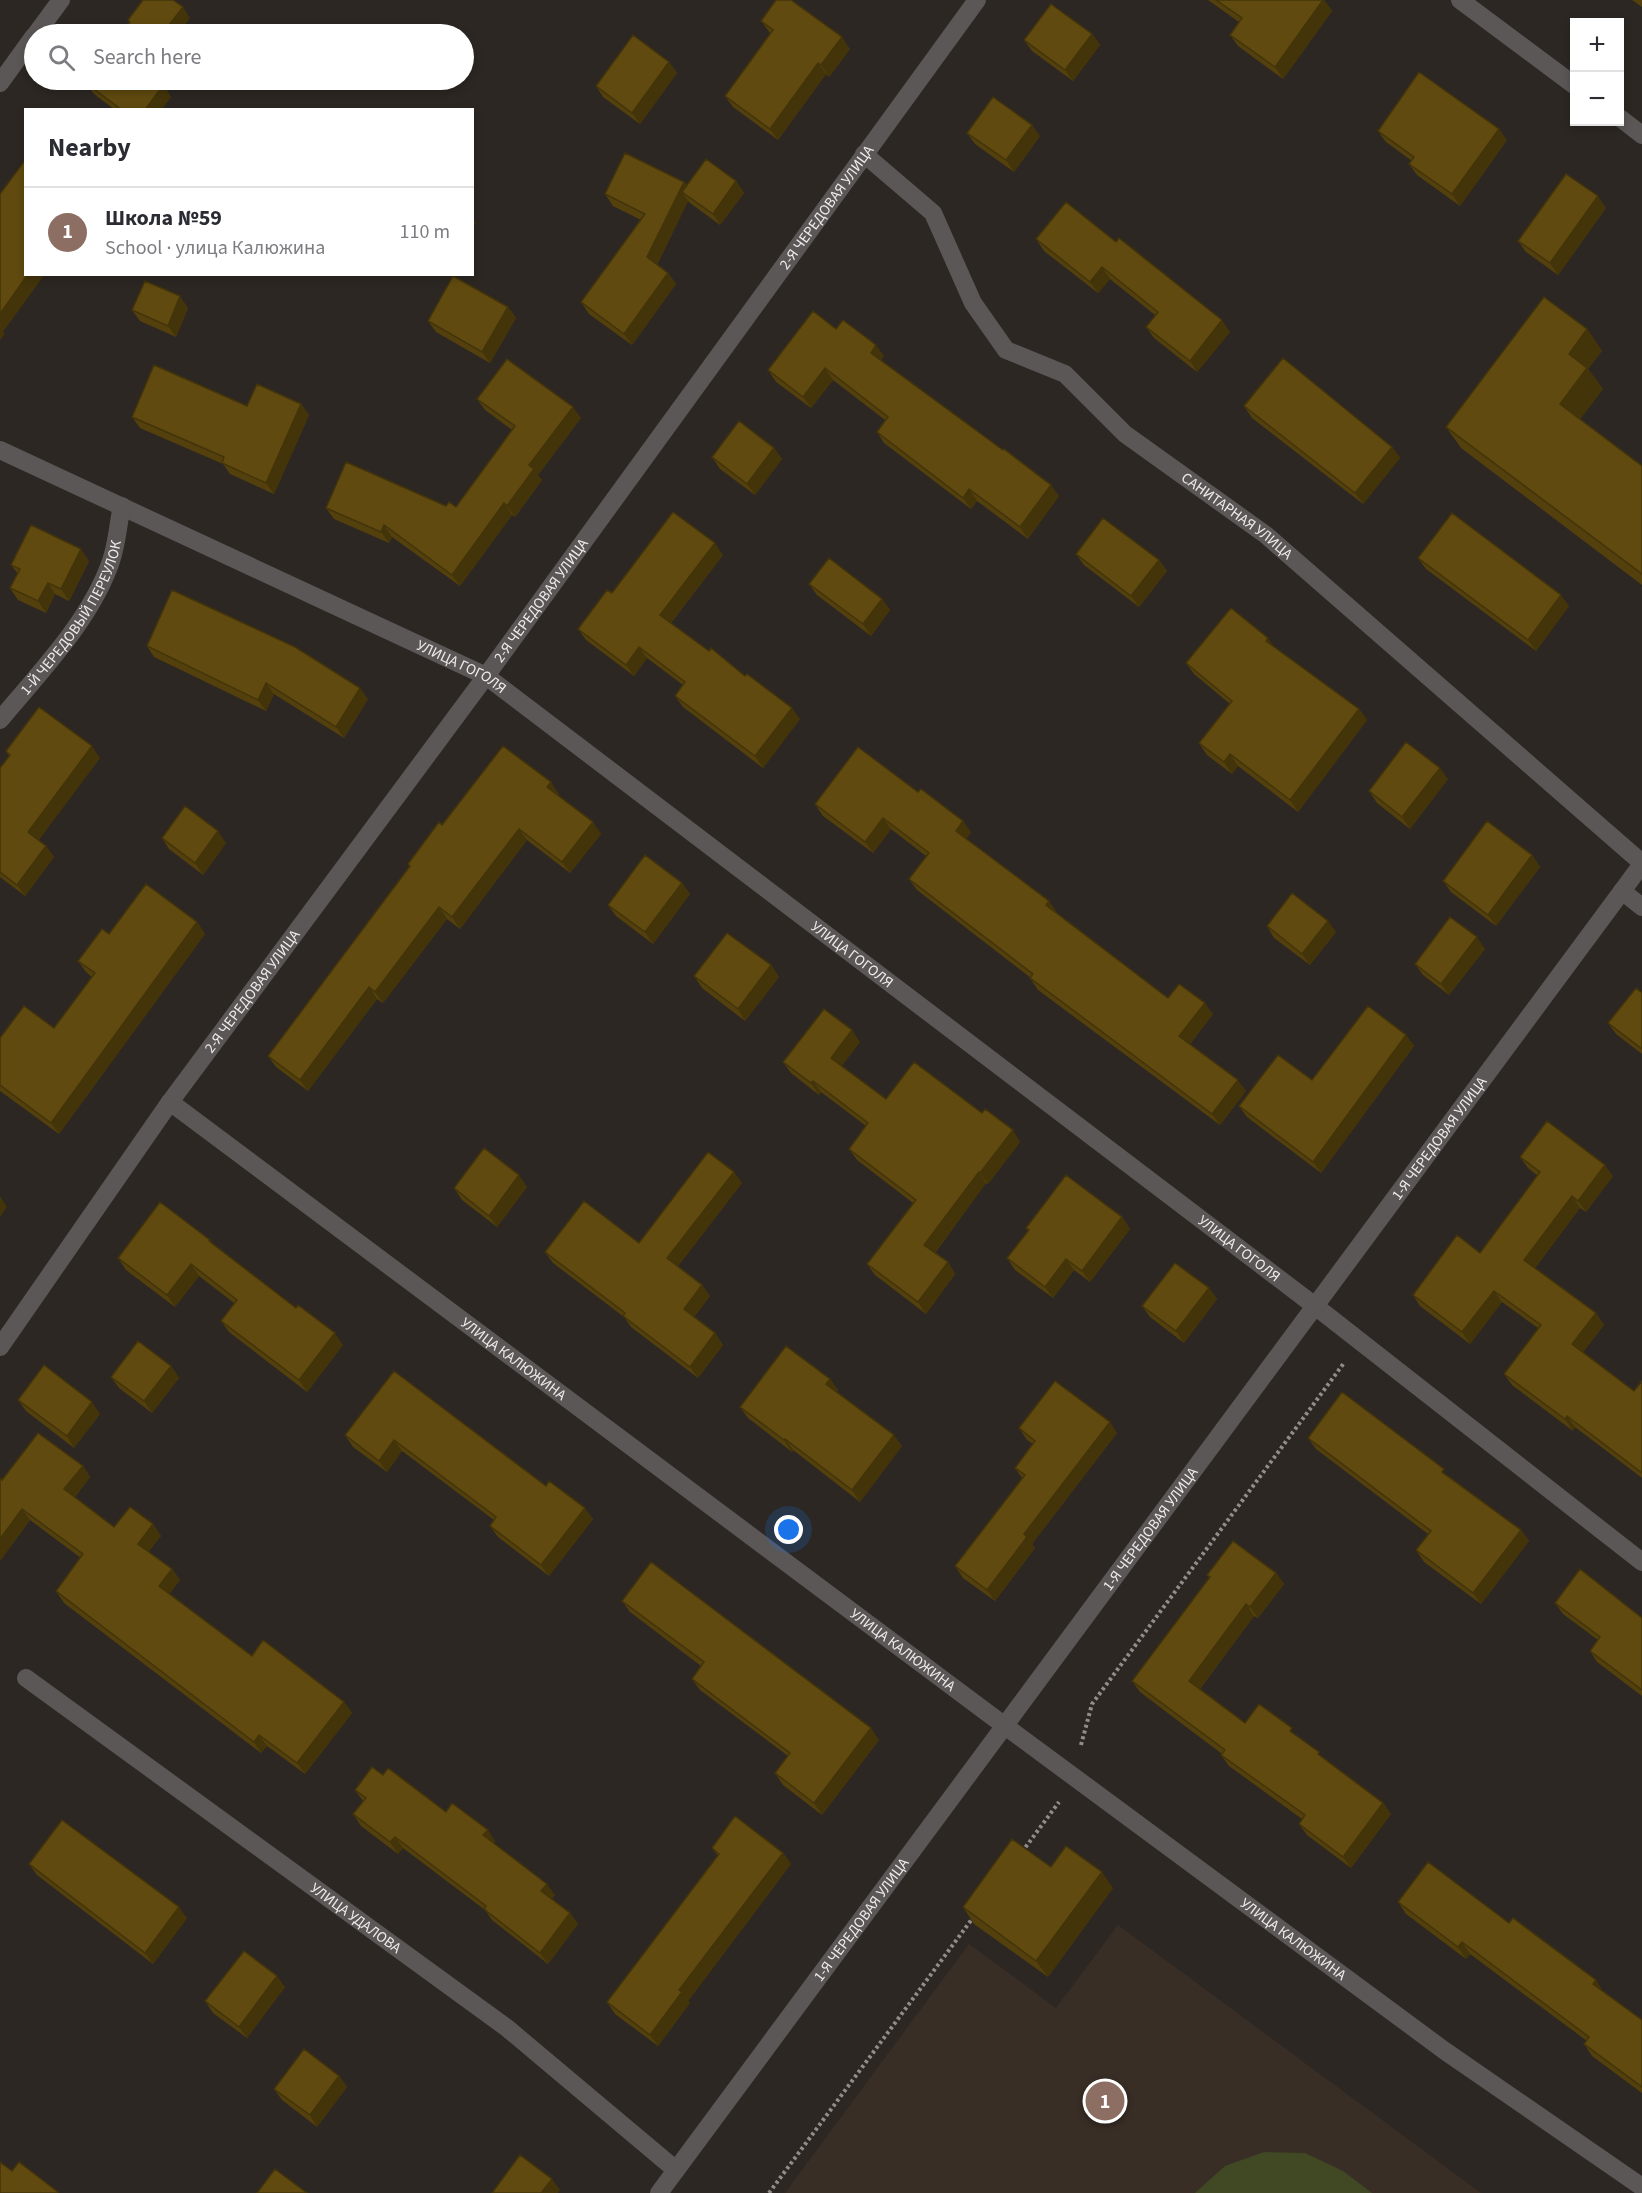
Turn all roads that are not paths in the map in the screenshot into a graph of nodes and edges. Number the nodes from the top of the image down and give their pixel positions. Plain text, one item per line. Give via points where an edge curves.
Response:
1 (61, 0) edge
2 (977, 0) edge
3 (1460, 0) edge
4 (43, 24) edge
5 (24, 50) edge
6 (1570, 81) edge
7 (0, 83) edge
8 (1624, 121) edge
9 (1642, 135) edge
10 (864, 154) junction
11 (0, 450) edge
12 (122, 506) junction
13 (486, 676) junction
14 (0, 720) edge
15 (1642, 864) edge
16 (1622, 891) junction
17 (1642, 907) edge
18 (170, 1102) junction
19 (1315, 1306) junction
20 (0, 1347) edge
21 (1642, 1562) edge
22 (26, 1678) dead end
23 (1005, 1726) junction
24 (676, 2170) junction
25 (1642, 2187) edge
26 (659, 2193) edge

1 - 4 street
2 - 10 street, 2-Я ЧЕРЕДОВАЯ УЛИЦА
3 - 6 street
5 - 7 street
8 - 9 street
10 - 13 street, 2-Я ЧЕРЕДОВАЯ УЛИЦА
10 - 15 street, САНИТАРНАЯ УЛИЦА via 933,213 973,303 1006,350 1065,374 1125,434 1266,535
11 - 12 street, УЛИЦА ГОГОЛЯ
12 - 13 street, УЛИЦА ГОГОЛЯ
12 - 14 street, 1-Й ЧЕРЕДОВЫЙ ПЕРЕУЛОК via 112,561 91,605
13 - 18 street, 2-Я ЧЕРЕДОВАЯ УЛИЦА
13 - 19 street, УЛИЦА ГОГОЛЯ
15 - 16 street, 1-Я ЧЕРЕДОВАЯ УЛИЦА
16 - 17 street
16 - 19 street, 1-Я ЧЕРЕДОВАЯ УЛИЦА
18 - 20 street, 2-Я ЧЕРЕДОВАЯ УЛИЦА
18 - 23 street, УЛИЦА КАЛЮЖИНА
19 - 21 street, УЛИЦА ГОГОЛЯ
19 - 23 street, 1-Я ЧЕРЕДОВАЯ УЛИЦА
22 - 24 street, УЛИЦА УДАЛОВА via 507,2028
23 - 24 street, 1-Я ЧЕРЕДОВАЯ УЛИЦА
23 - 25 street, УЛИЦА КАЛЮЖИНА via 1445,2051
24 - 26 street, 1-Я ЧЕРЕДОВАЯ УЛИЦА

